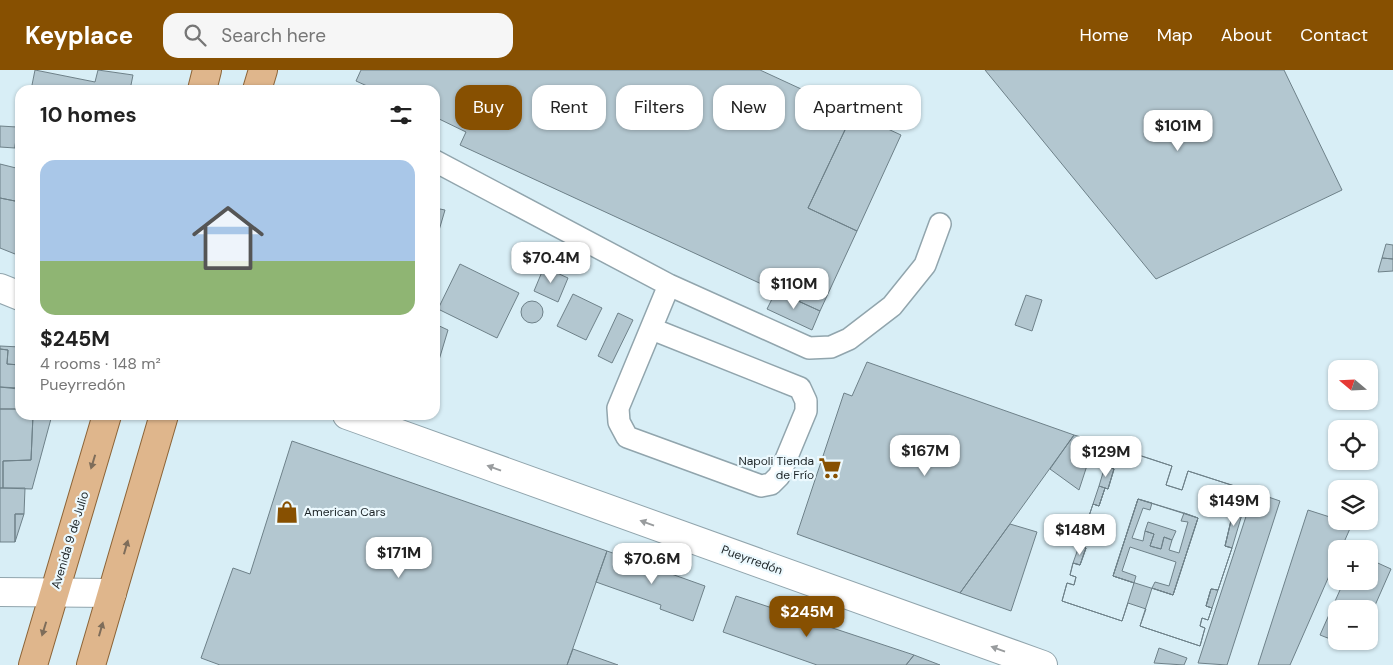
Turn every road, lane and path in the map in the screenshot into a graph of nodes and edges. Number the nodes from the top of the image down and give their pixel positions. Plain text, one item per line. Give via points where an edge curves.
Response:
1 (207, 70) edge
2 (263, 70) edge
3 (203, 85) edge
4 (258, 85) edge
5 (440, 164) edge
6 (940, 224) dead end
7 (669, 285) junction
8 (0, 288) edge
9 (15, 294) edge
10 (652, 329) junction
11 (106, 420) edge
12 (163, 420) edge
13 (361, 420) edge
14 (0, 592) edge
15 (54, 593) junction
16 (112, 593) junction
17 (33, 665) edge
18 (91, 665) edge
19 (1044, 665) edge

1 - 3 main road
2 - 4 main road
5 - 7 lane
6 - 7 lane via 925,266 892,306 849,339 831,347 809,348
7 - 10 lane
8 - 9 street
10 - 10 lane via 800,388 806,401 806,411 779,476 770,484 761,486 627,437 619,422 618,408
11 -> 15 main road, Avenida 9 de Julio
16 -> 12 main road
19 -> 13 street, Pueyrredón
14 - 15 street
15 - 16 street
15 -> 17 main road, Avenida 9 de Julio
18 -> 16 main road

